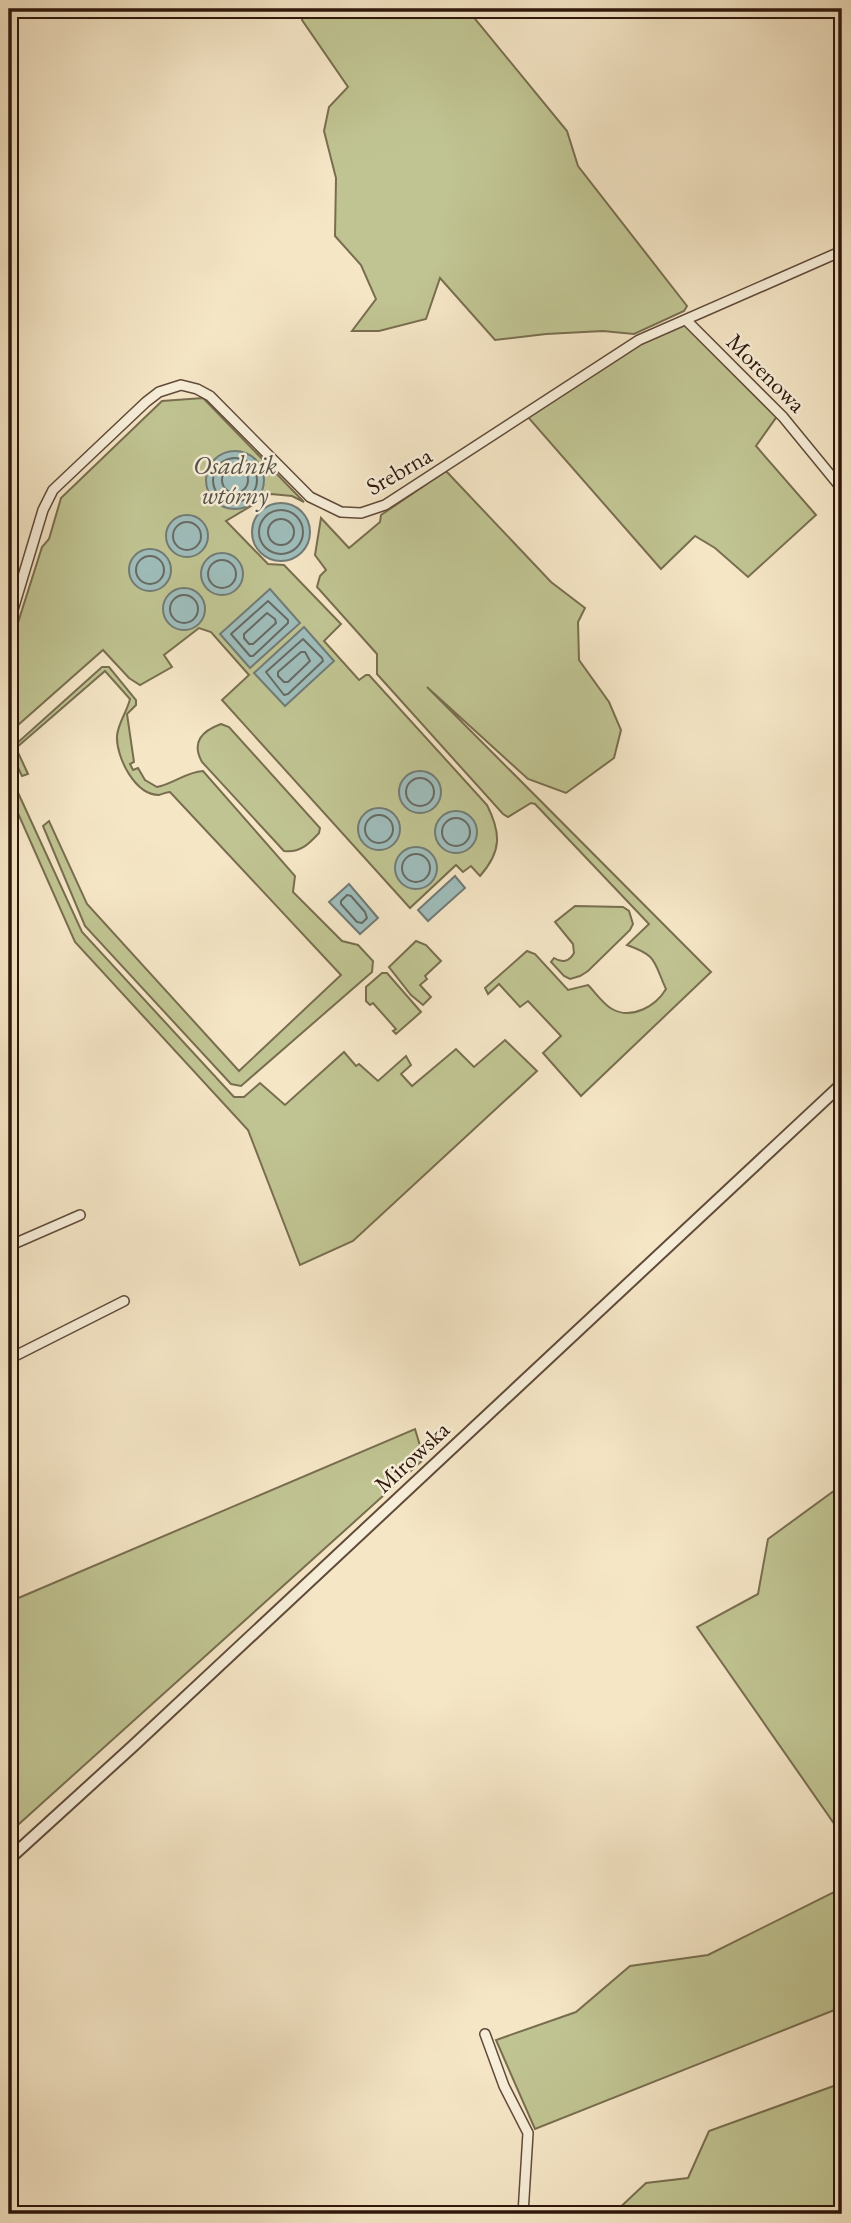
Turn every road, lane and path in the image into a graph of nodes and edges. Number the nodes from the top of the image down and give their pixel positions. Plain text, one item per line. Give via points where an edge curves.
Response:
1 (842, 251) edge
2 (685, 320) junction
3 (842, 489) edge
4 (9, 623) edge
5 (842, 1084) edge
6 (80, 1215) dead end
7 (9, 1246) edge
8 (124, 1301) dead end
9 (9, 1359) edge
10 (9, 1859) edge
11 (485, 2034) dead end
12 (523, 2214) edge

1 - 2 street, Srebrna
2 - 3 street, Morenowa via 783,417
2 - 4 street, Srebrna via 639,340 406,492 361,513 341,512 310,497 210,396 181,385 159,392 53,490
5 - 10 street, Mirowska
6 - 7 street
8 - 9 street
11 - 12 street via 528,2133

